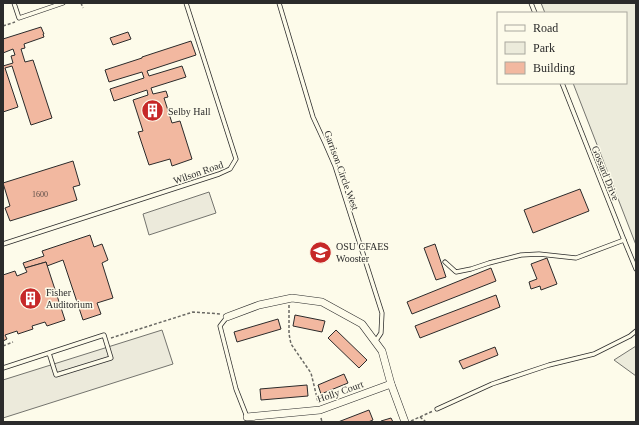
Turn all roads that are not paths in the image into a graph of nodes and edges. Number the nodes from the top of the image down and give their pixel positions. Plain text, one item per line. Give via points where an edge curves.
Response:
1 (14, 3) edge
2 (63, 3) edge
3 (186, 3) edge
4 (278, 3) edge
5 (562, 84) edge
6 (624, 240) junction
7 (3, 244) edge
8 (445, 262) dead end
9 (636, 269) edge
10 (227, 317) joint
11 (636, 331) edge
12 (375, 342) junction
13 (49, 353) junction
14 (3, 368) edge
15 (391, 384) junction
16 (437, 409) road end
17 (247, 417) joint
18 (405, 422) edge

1 - 2 lane via 19,18
3 - 7 lane, Wilson Road via 236,159 230,169
4 - 12 lane, Garrison Circle West via 313,116 334,166 382,313 381,333
5 - 6 lane, Gossard Drive
6 - 8 lane via 576,258 521,255 456,272
6 - 9 lane, Gossard Drive
10 - 12 street via 259,305 292,298 322,302 362,324
10 - 17 lane via 220,326 236,390
11 - 16 lane via 594,354 549,365 492,384
12 - 15 street via 382,351
13 - 13 lane via 56,375 110,358 104,335
13 - 14 lane
15 - 17 street, Holly Court via 320,410
15 - 18 street

